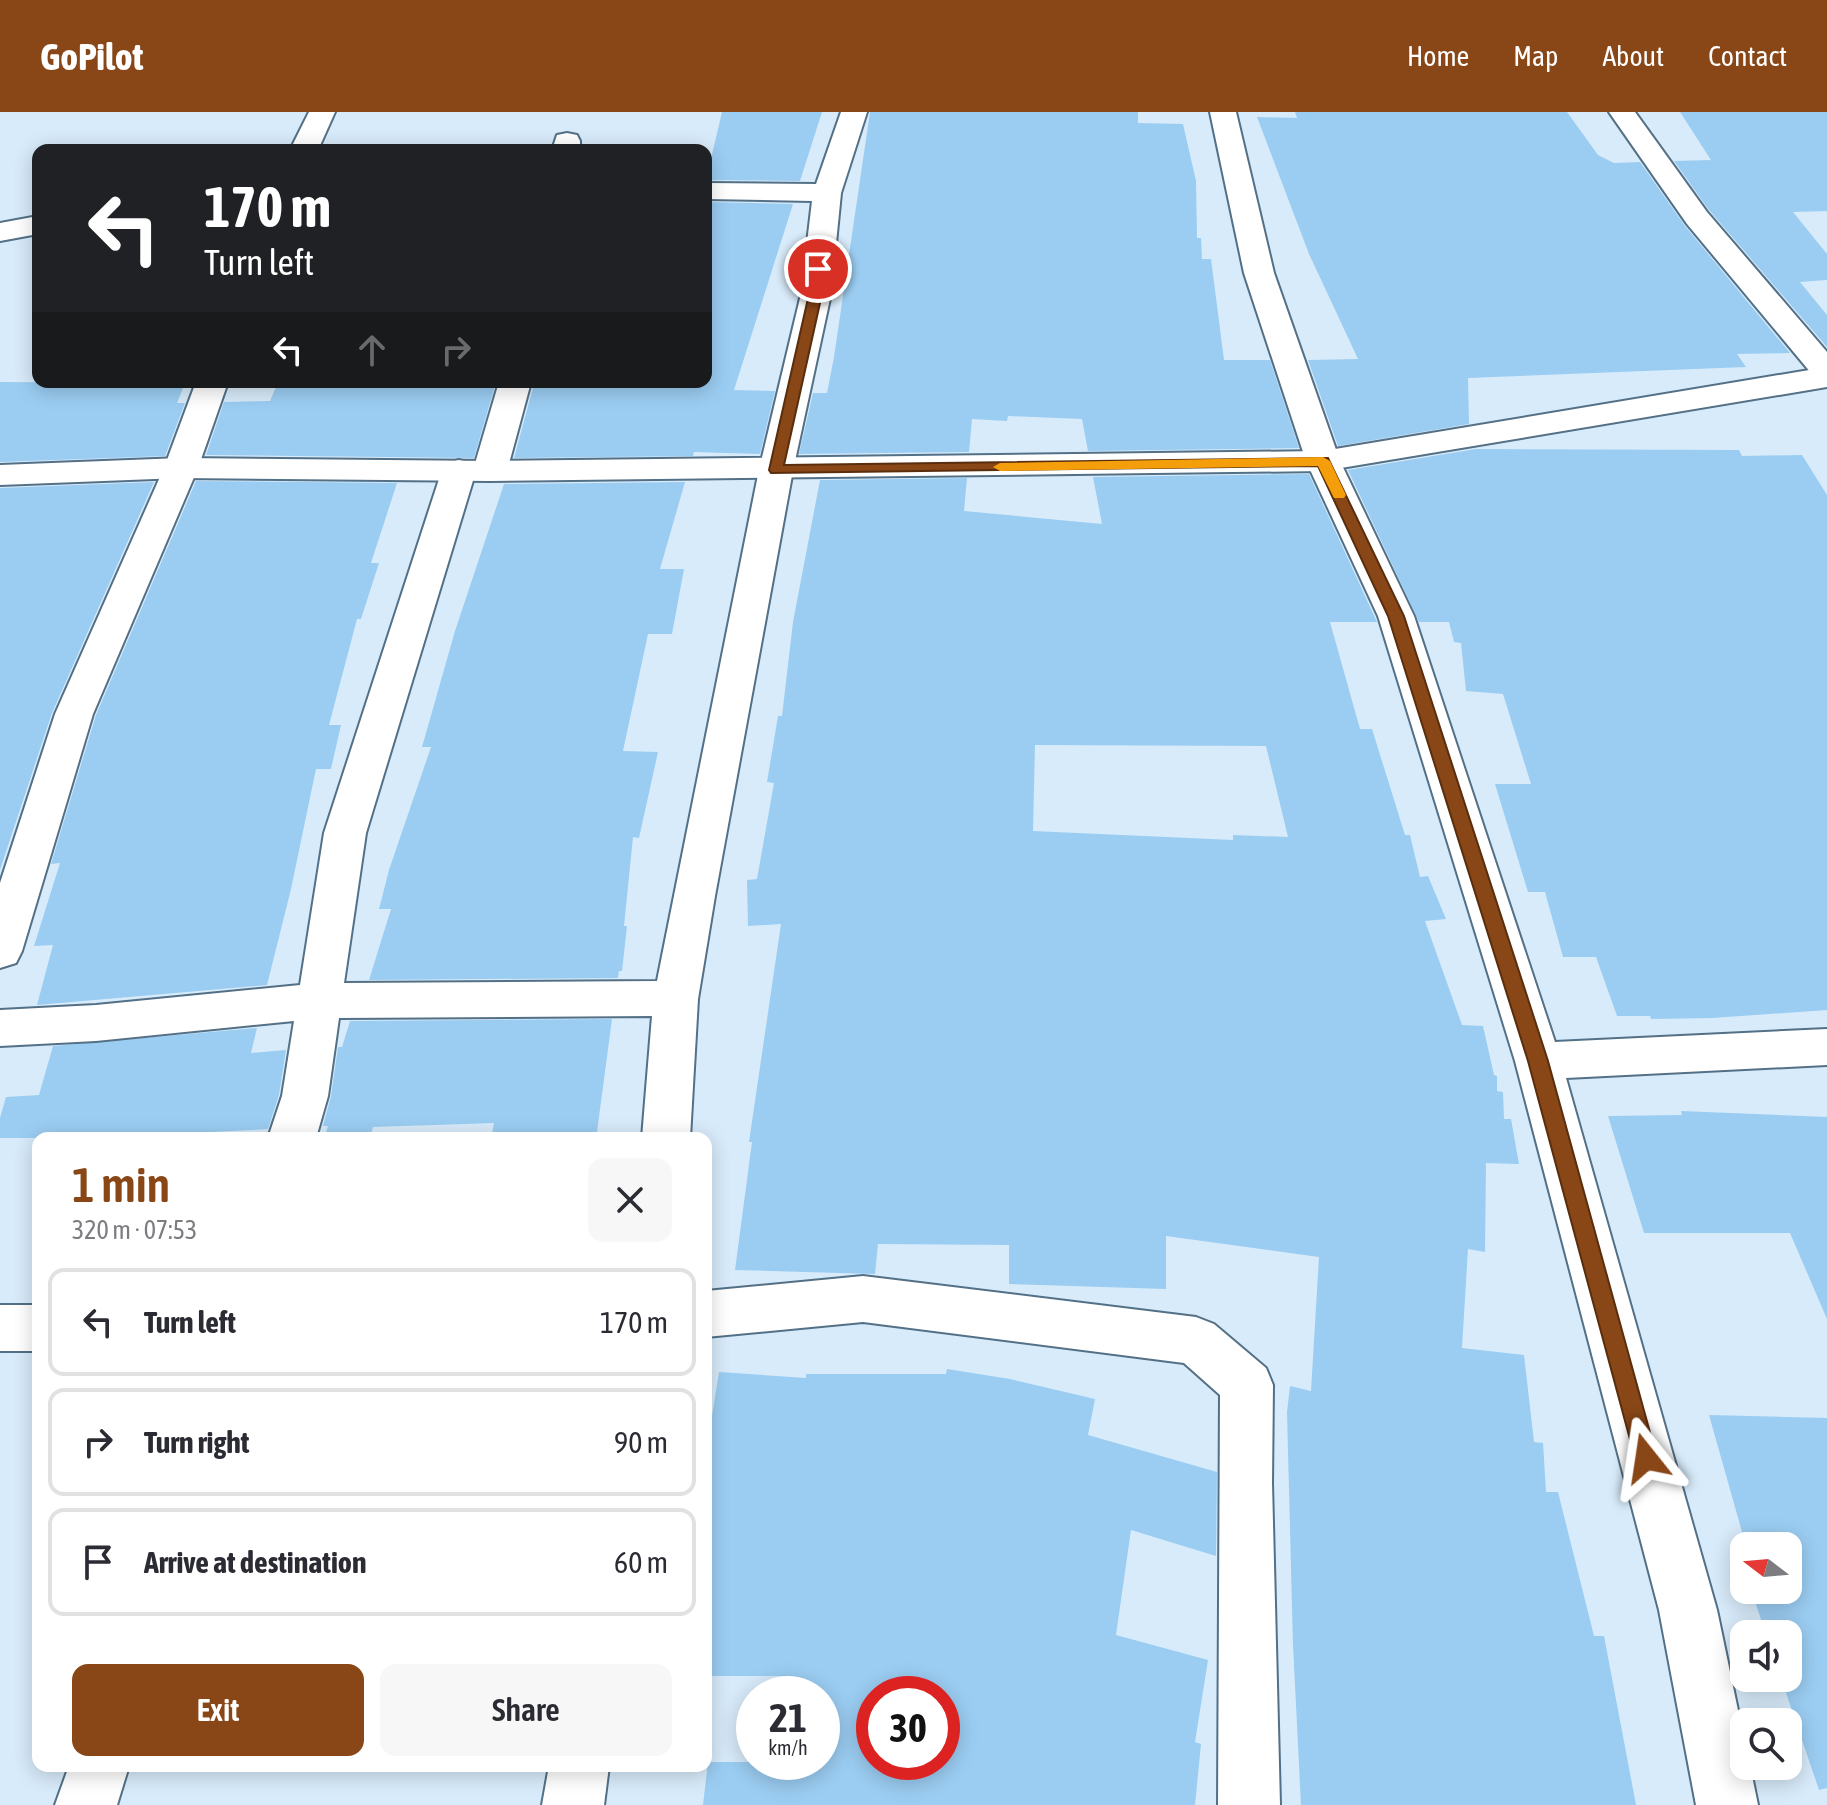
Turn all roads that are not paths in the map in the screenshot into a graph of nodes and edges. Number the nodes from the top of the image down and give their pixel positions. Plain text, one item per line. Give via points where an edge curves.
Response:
1 (322, 112) edge
2 (854, 112) edge
3 (1223, 112) edge
4 (1622, 112) edge
5 (307, 144) edge
6 (712, 191) edge
7 (827, 193) junction
8 (32, 226) edge
9 (0, 232) edge
10 (1827, 375) edge
11 (210, 388) edge
12 (512, 388) edge
13 (1323, 461) junction
14 (181, 468) junction
15 (776, 470) junction
16 (474, 471) junction
17 (0, 475) edge
18 (0, 951) edge
19 (676, 999) junction
20 (319, 1001) junction
21 (0, 1028) edge
22 (1827, 1047) edge
23 (1538, 1061) junction
24 (294, 1132) edge
25 (666, 1132) edge
26 (712, 1313) edge
27 (0, 1328) edge
28 (32, 1328) edge
29 (97, 1772) edge
30 (578, 1772) edge
31 (86, 1805) edge
32 (573, 1805) edge
33 (1249, 1805) edge
34 (1727, 1805) edge

1 - 5 street
2 - 7 street
3 - 13 street via 1259,273
4 - 10 street via 1697,218
6 - 7 street
7 - 15 street via 816,294
8 - 9 street
10 - 13 street
11 - 14 street
12 - 16 street
13 - 15 street
13 - 23 street via 1396,616
14 - 16 street
14 - 17 street
14 - 18 street via 74,714
15 - 16 street
15 - 19 street
16 - 20 street via 345,833
19 - 20 street
19 - 25 street
20 - 21 street
20 - 24 street via 305,1096
22 - 23 street
23 - 34 street via 1688,1610
26 - 33 street via 863,1299 1196,1341 1247,1385
27 - 28 street
29 - 31 street
30 - 32 street

